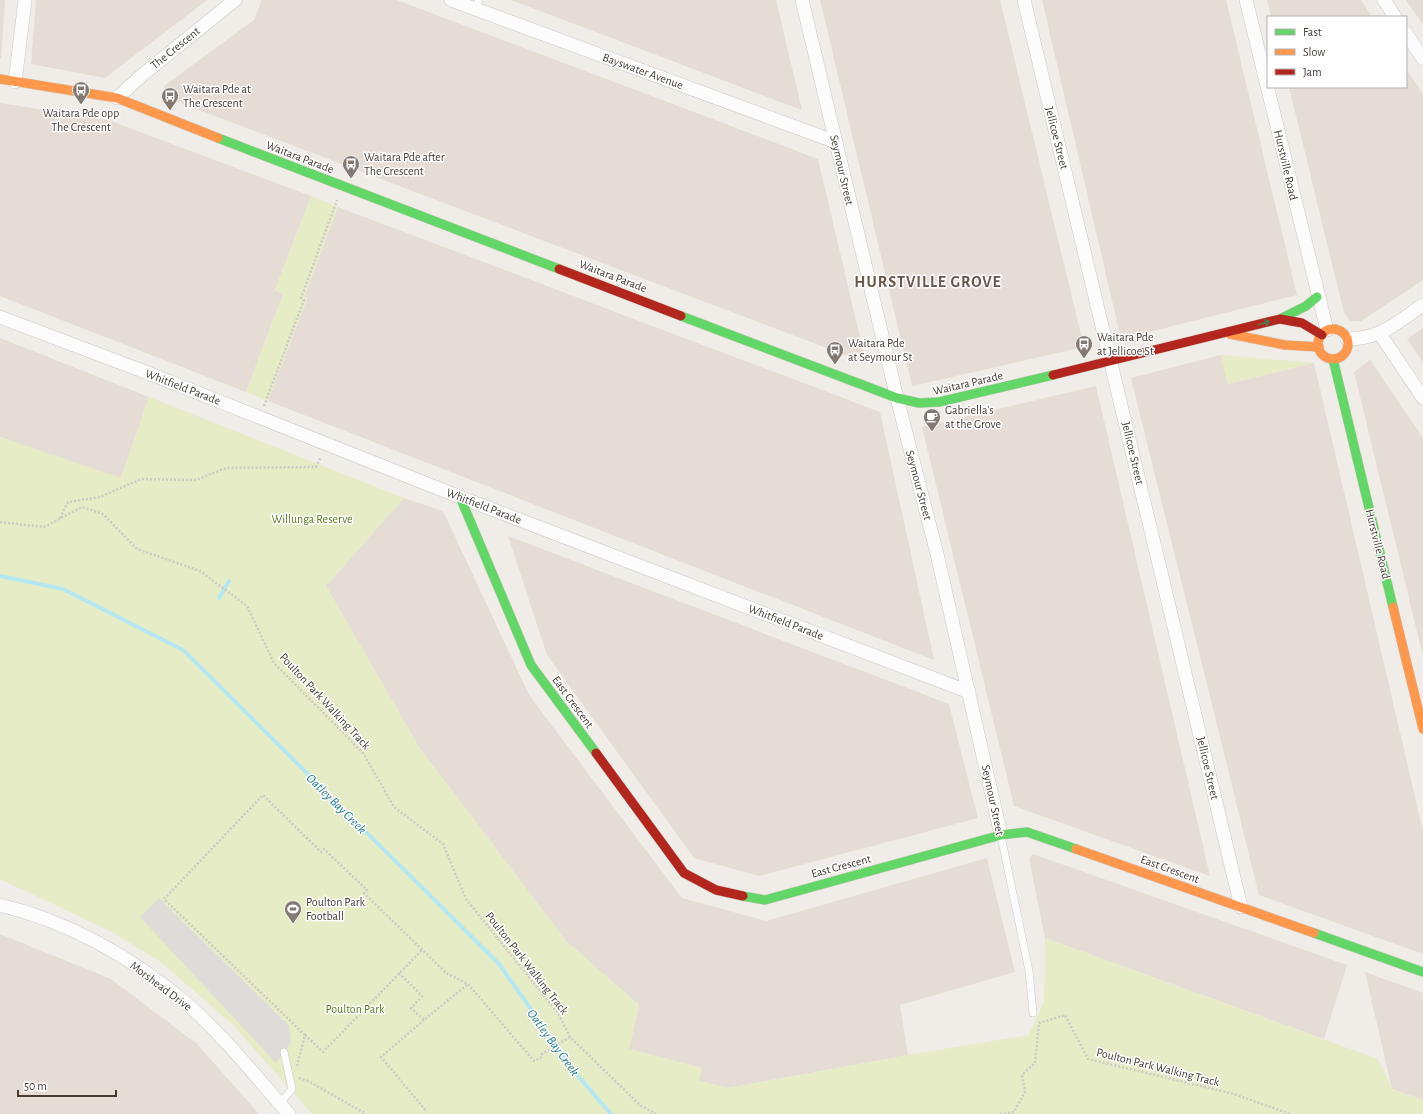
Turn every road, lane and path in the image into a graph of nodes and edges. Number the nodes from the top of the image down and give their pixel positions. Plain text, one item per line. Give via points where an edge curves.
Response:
1 (24, 0) edge
2 (234, 0) edge
3 (451, 0) edge
4 (802, 0) edge
5 (1024, 0) edge
6 (1246, 0) edge
7 (1384, 0) edge
8 (477, 5) edge
9 (1394, 16) edge
10 (1407, 35) edge
11 (1423, 59) edge
12 (0, 79) edge
13 (15, 82) junction
14 (1267, 88) edge
15 (1267, 88) edge
16 (117, 98) junction
17 (836, 142) junction
18 (342, 186) junction
19 (1317, 297) junction
20 (1423, 305) edge
21 (0, 317) edge
22 (1280, 319) junction
23 (1324, 332) junction
24 (1226, 334) junction
25 (1380, 334) junction
26 (1347, 339) junction
27 (1319, 347) junction
28 (1333, 359) junction
29 (1111, 362) junction
30 (897, 398) junction
31 (1423, 398) edge
32 (260, 417) junction
33 (321, 457) dead end
34 (460, 497) junction
35 (60, 518) junction
36 (0, 522) edge
37 (969, 692) junction
38 (1423, 730) edge
39 (1001, 835) junction
40 (0, 905) edge
41 (1241, 907) junction
42 (422, 950) junction
43 (1423, 972) edge
44 (399, 973) junction
45 (468, 984) junction
46 (1033, 1013) dead end
47 (424, 1020) junction
48 (305, 1035) junction
49 (570, 1037) junction
50 (284, 1052) dead end
51 (289, 1075) junction
52 (280, 1103) junction
53 (427, 1112) dead end
54 (289, 1114) edge
55 (366, 1114) edge
56 (656, 1114) edge
57 (1000, 1114) edge
58 (1290, 1114) edge

1 - 13 street
2 - 16 street, The Crescent
3 - 8 street, Bayswater Avenue
4 - 17 street, Seymour Street
5 - 29 street, Jellicoe Street
6 - 14 street, Hurstville Road
7 - 9 street
8 - 17 street, Bayswater Avenue
10 - 11 street
12 - 13 street, Waitara Parade
13 - 16 street, Waitara Parade
15 - 19 street, Hurstville Road
16 - 18 street, Waitara Parade
17 - 30 street, Seymour Street
18 - 30 street, Waitara Parade
18 - 32 path via 301,298 304,300
19 - 22 street via 1306,306
19 - 23 street, Hurstville Road
20 - 25 street
21 - 32 street, Whitfield Parade
22 - 23 street, Waitara Parade via 1299,321
24 -> 22 street, Waitara Parade
23 - 26 street via 1336,329 1345,334
23 - 27 street via 1318,343
24 - 27 street, Waitara Parade via 1274,344
24 - 29 street, Waitara Parade
25 - 26 street via 1368,338
25 - 31 street
26 - 28 street via 1345,352
27 - 28 street via 1324,355
28 - 38 street, Hurstville Road
29 - 30 street, Waitara Parade via 938,402 919,404
29 - 41 street, Jellicoe Street
30 - 37 street, Seymour Street
32 - 34 street, Whitfield Parade
33 - 35 path via 316,467 226,468 196,480 140,479 100,496 68,502
34 - 37 street, Whitfield Parade
34 - 39 street, East Crescent via 532,665 684,873 716,890 765,900
35 - 36 path, Poulton Park Walking Track via 44,527
35 - 49 path, Poulton Park Walking Track via 82,507 103,514 137,549 200,571 247,606 274,663 363,753 394,807 443,844 466,899 558,1013
37 - 39 street, Seymour Street
39 - 41 street, East Crescent via 1027,832
39 - 46 lane, Seymour Street via 1028,971
40 - 52 street, Morshead Drive via 37,916 85,936 156,980 186,1004
41 - 43 street, East Crescent
42 - 44 path
42 - 45 path via 446,973
42 - 48 path via 364,894 366,890 324,849 321,852 263,795 164,899
44 - 47 path via 422,996 411,1008
44 - 48 path via 323,1052
45 - 47 path
45 - 49 path via 534,1061
47 - 53 path via 381,1057
48 - 51 path via 296,1070
49 - 56 path, Poulton Park Walking Track via 640,1106
50 - 51 lane
51 - 52 lane via 292,1089
51 - 55 path via 308,1081
52 - 54 street, Morshead Drive
57 - 58 path, Poulton Park Walking Track via 1014,1112 1025,1092 1022,1075 1035,1063 1039,1022 1065,1015 1088,1059 1234,1094

